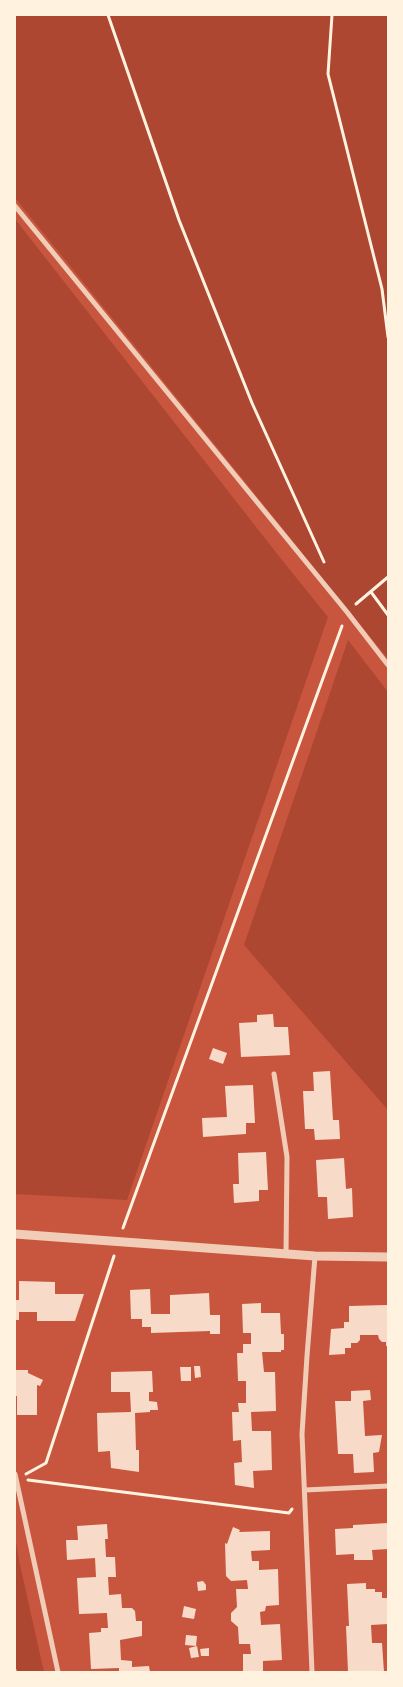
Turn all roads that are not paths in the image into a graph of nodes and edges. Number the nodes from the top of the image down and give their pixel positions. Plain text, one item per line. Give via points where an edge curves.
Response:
1 (15, 206) edge
2 (388, 665) edge
3 (274, 1074) dead end
4 (15, 1234) edge
5 (286, 1254) junction
6 (315, 1256) junction
7 (388, 1257) edge
8 (16, 1477) edge
9 (388, 1486) edge
10 (305, 1490) junction
11 (58, 1672) edge
12 (312, 1672) edge

1 - 2 street
3 - 5 street via 287,1157
4 - 5 street
5 - 6 street
6 - 7 street
6 - 10 street via 302,1434
8 - 11 street
9 - 10 street
10 - 12 street

